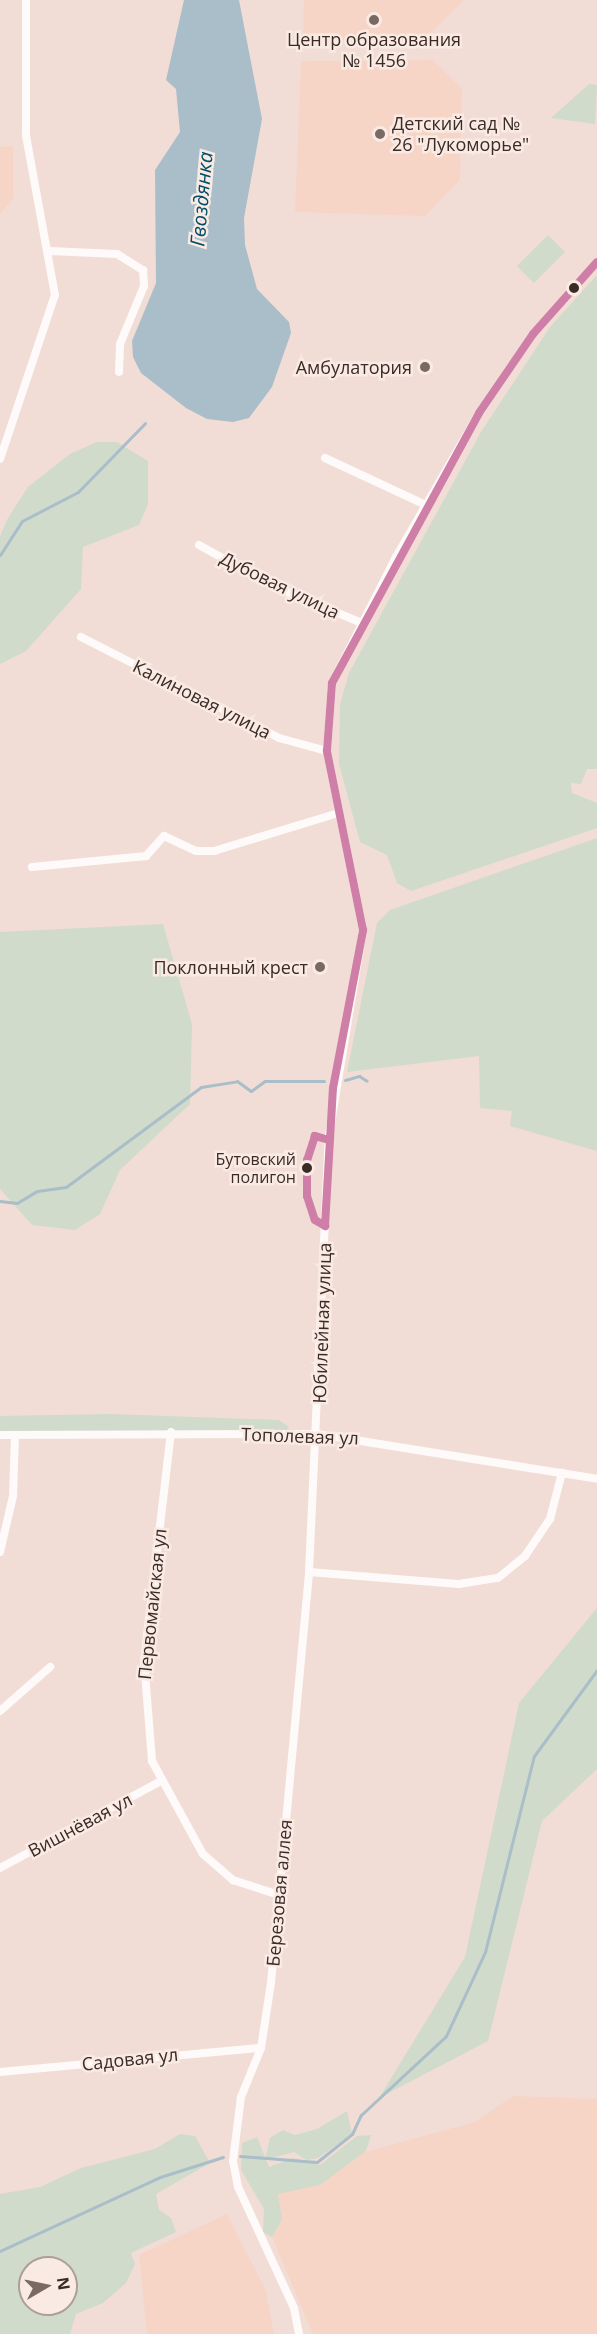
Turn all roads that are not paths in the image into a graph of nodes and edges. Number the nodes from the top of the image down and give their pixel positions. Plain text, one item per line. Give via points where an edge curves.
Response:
1 (26, 0) edge
2 (48, 251) junction
3 (597, 262) edge
4 (119, 372) dead end
5 (325, 458) dead end
6 (0, 459) edge
7 (426, 505) junction
8 (199, 545) dead end
9 (362, 623) junction
10 (81, 637) dead end
11 (327, 751) junction
12 (338, 813) junction
13 (32, 867) dead end
14 (171, 1432) junction
15 (317, 1434) junction
16 (0, 1435) edge
17 (15, 1436) junction
18 (562, 1473) junction
19 (597, 1479) edge
20 (0, 1552) edge
21 (309, 1572) junction
22 (50, 1667) dead end
23 (0, 1711) edge
24 (161, 1781) junction
25 (0, 1868) edge
26 (279, 1895) junction
27 (261, 2048) junction
28 (0, 2072) edge
29 (299, 2334) edge

1 - 2 street via 26,135
2 - 4 street via 117,254 143,270 144,285 120,344
2 - 6 street via 55,295
3 - 7 street via 533,334
5 - 7 street
7 - 9 street
8 - 9 street, Дубовая улица via 271,585
9 - 11 street via 332,683
10 - 11 street, Калиновая улица via 279,738
11 - 12 street
12 - 13 street via 214,851 196,851 164,836 146,856
12 - 15 street, Юбилейная улица via 362,921 329,1137
14 - 15 street, Тополевая ул
14 - 17 street, Тополевая ул
14 - 24 street, Первомайская ул via 144,1660 144,1715
15 - 18 street, Тополевая ул
15 - 21 street, Березовая аллея
16 - 17 street, Тополевая ул
17 - 20 street via 13,1496
18 - 19 street, Тополевая ул
18 - 21 street via 550,1519 525,1556 498,1578 459,1584
21 - 26 street, Березовая аллея
22 - 23 street
24 - 25 street, Вишнёвая ул
24 - 26 street, Первомайская ул via 217,1869
26 - 27 street, Березовая аллея
27 - 28 street, Садовая ул
27 - 29 street, Березовая аллея via 241,2097 233,2161 238,2187 294,2308

